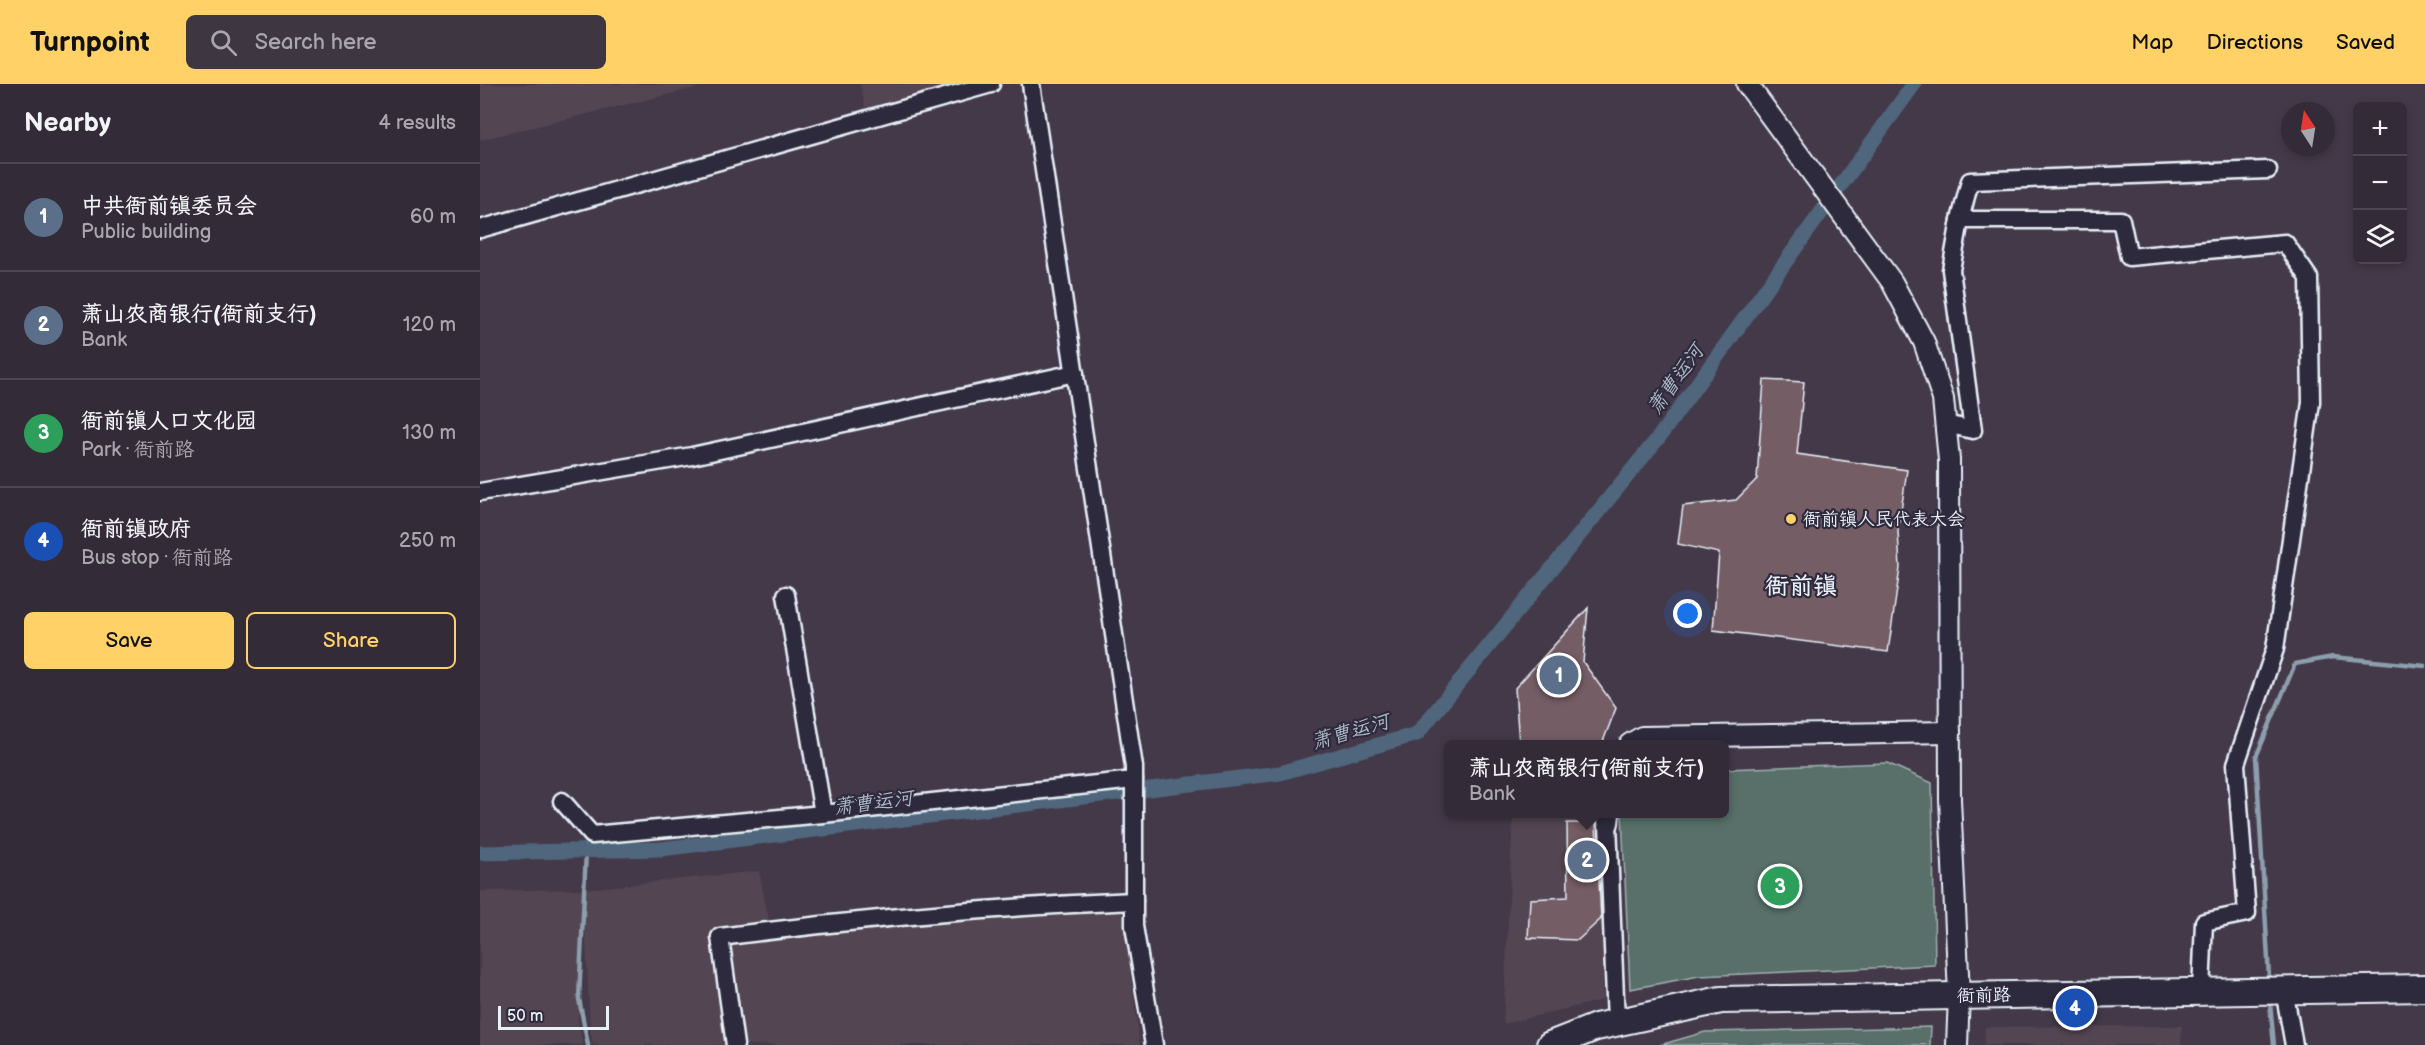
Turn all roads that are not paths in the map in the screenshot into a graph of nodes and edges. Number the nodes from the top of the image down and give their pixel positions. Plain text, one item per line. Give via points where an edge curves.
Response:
1 (991, 84) edge
2 (1031, 84) edge
3 (1747, 84) edge
4 (2268, 170) dead end
5 (1960, 219) junction
6 (480, 229) edge
7 (1075, 373) junction
8 (1945, 424) junction
9 (480, 492) edge
10 (786, 595) dead end
11 (1950, 732) junction
12 (1637, 740) edge
13 (1134, 773) junction
14 (562, 801) dead end
15 (823, 814) junction
16 (1608, 818) edge
17 (1134, 901) junction
18 (2425, 988) edge
19 (2284, 990) junction
20 (2201, 991) junction
21 (1959, 995) junction
22 (1616, 1022) junction
23 (735, 1045) edge
24 (1154, 1045) edge
25 (1550, 1045) edge
26 (1957, 1045) edge
27 (2294, 1045) edge

1 - 6 street
2 - 7 street
3 - 8 street via 1892,282 1924,342 1942,399
4 - 5 street via 1970,181
5 - 8 street via 1951,270 1973,430
5 - 20 street via 2121,220 2128,256 2285,243 2309,278 2311,402 2275,650 2236,764 2247,913 2204,922
7 - 9 street via 692,456
7 - 13 street
8 - 11 street via 1949,460
10 - 15 street
11 - 12 street
11 - 21 street
13 - 15 street
13 - 17 street
14 - 15 street via 592,835
16 - 22 street
17 - 23 street via 1006,906 720,937
17 - 24 street via 1134,926
18 - 19 main road, 衙前路
19 - 20 main road, 衙前路
19 - 27 street
20 - 21 main road, 衙前路
21 - 22 main road, 衙前路 via 1721,1000
21 - 26 street
22 - 25 main road, 衙前路

